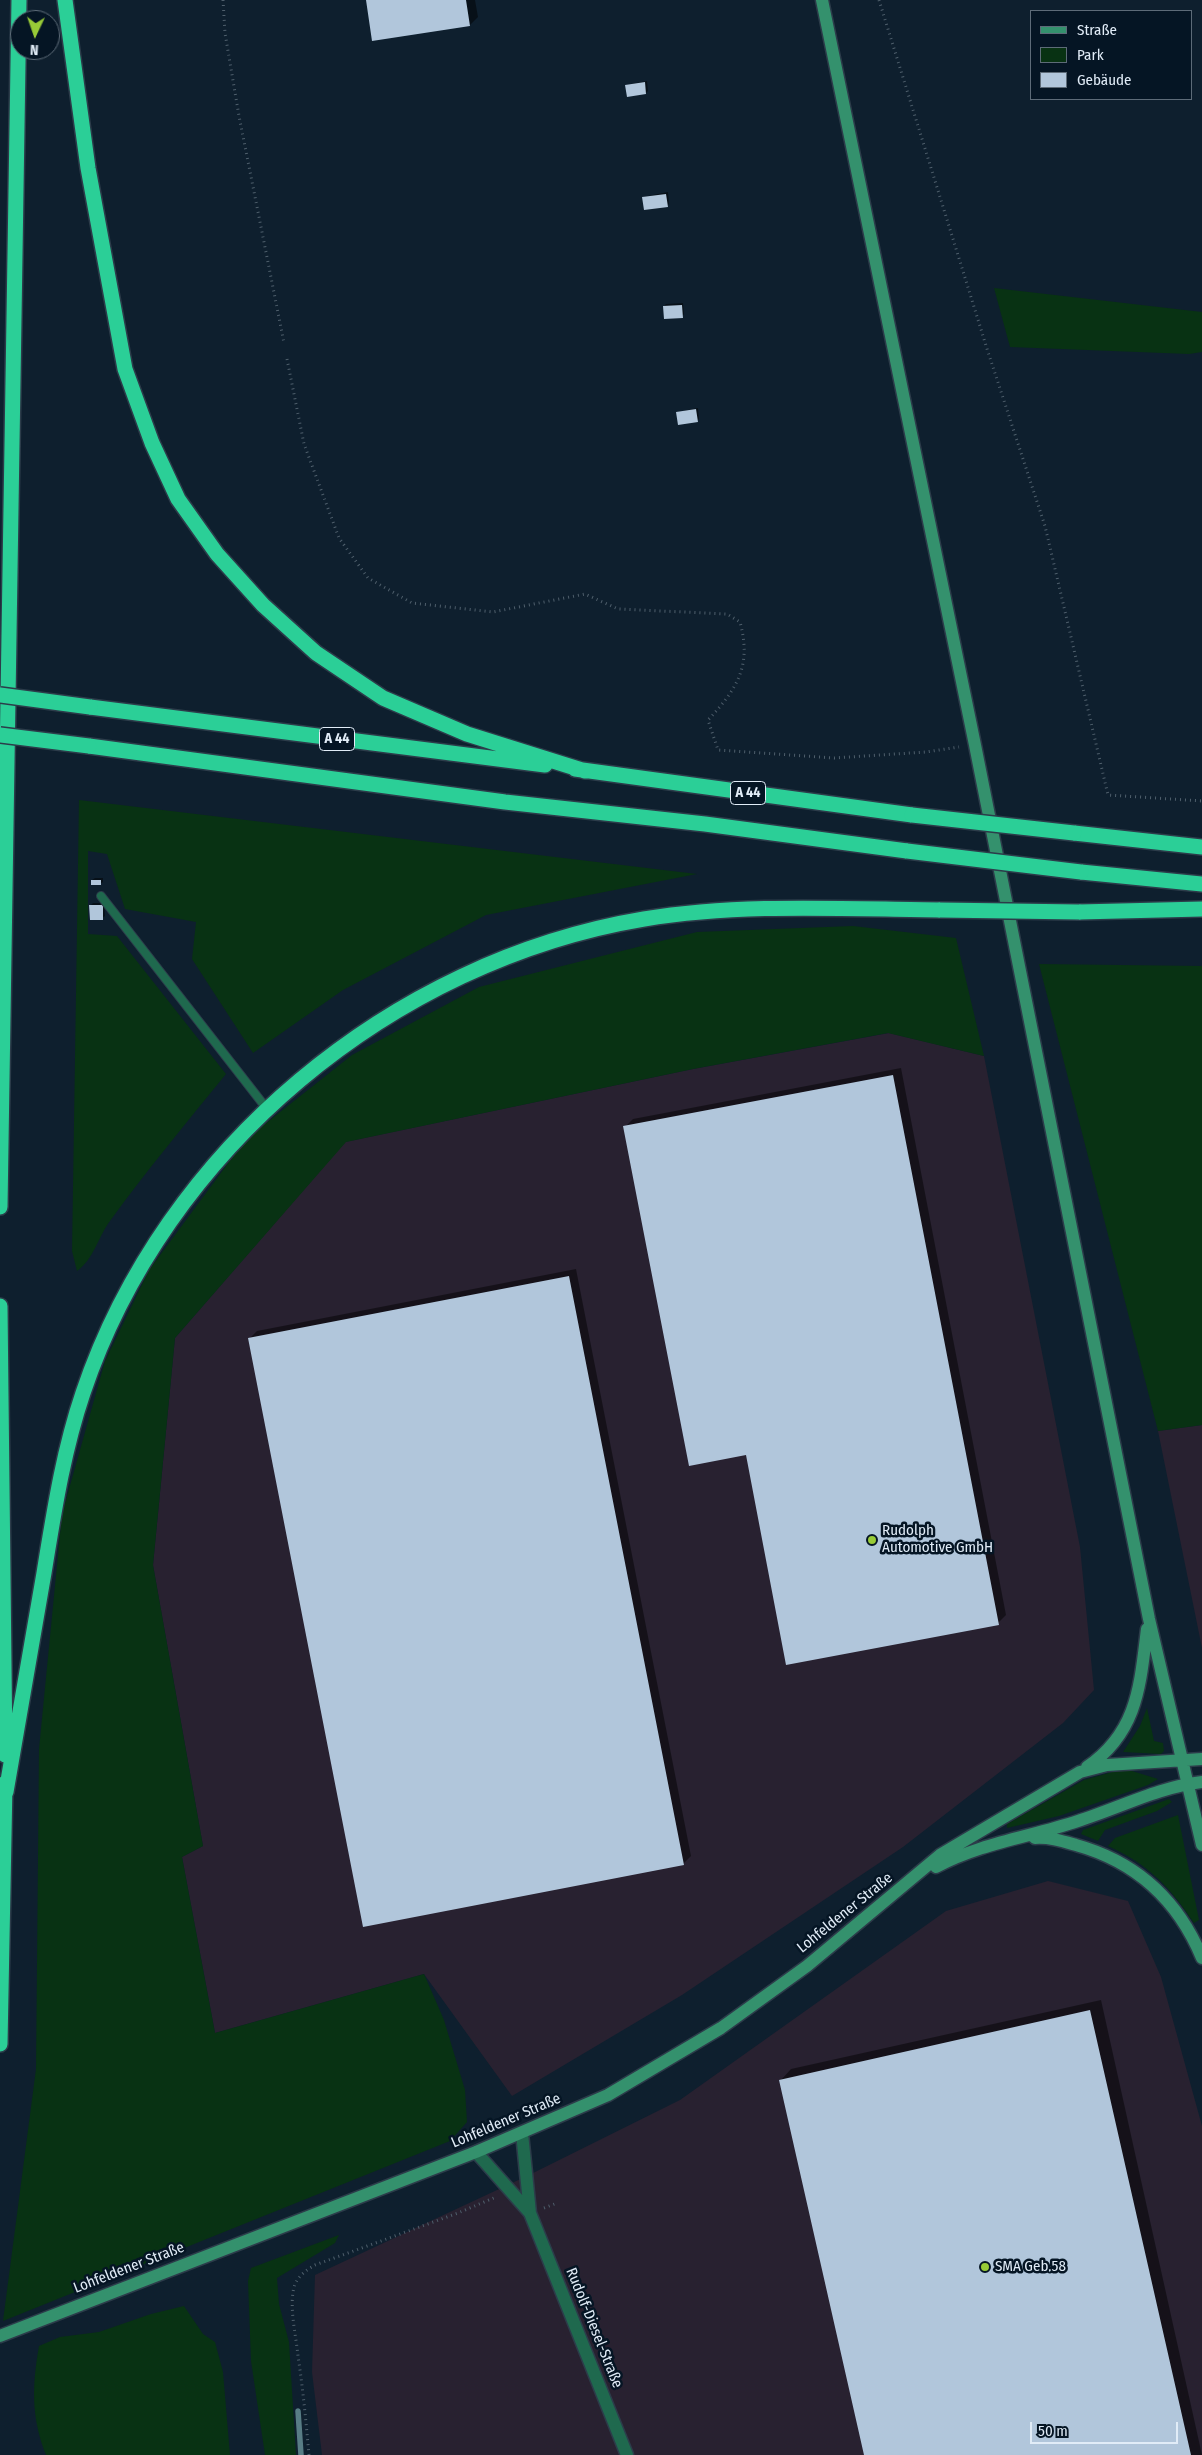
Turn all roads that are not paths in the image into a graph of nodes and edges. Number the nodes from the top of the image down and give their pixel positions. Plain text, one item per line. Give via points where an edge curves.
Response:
1 (19, 0) edge
2 (64, 0) edge
3 (822, 0) edge
4 (0, 695) edge
5 (0, 734) edge
6 (585, 771) junction
7 (1202, 847) edge
8 (1202, 884) edge
9 (101, 896) dead end
10 (1202, 909) edge
11 (267, 1109) junction
12 (0, 1207) edge
13 (0, 1306) edge
14 (1148, 1619) junction
15 (1202, 1759) edge
16 (1181, 1760) junction
17 (1080, 1772) junction
18 (1202, 1782) edge
19 (1187, 1784) junction
20 (6, 1792) junction
21 (1020, 1838) junction
22 (1202, 1845) edge
23 (914, 1878) junction
24 (1202, 1958) edge
25 (0, 2044) edge
26 (522, 2133) junction
27 (476, 2152) junction
28 (530, 2213) junction
29 (0, 2336) edge
30 (627, 2455) edge

1 - 12 highway
2 - 6 highway via 88,168 125,369 152,443 178,499 217,554 263,605 316,653 383,698 467,734
3 - 14 main road
4 - 6 highway, A 44, bridge
5 - 8 highway, bridge via 495,801
6 - 7 highway, A 44, bridge via 912,815
9 - 11 lane
10 - 11 highway, bridge via 1079,912 781,908 712,910 643,919 575,935 509,956 454,980 384,1018 327,1058
11 - 20 highway via 225,1152 182,1206 143,1264 111,1326 84,1390 64,1456
13 - 20 highway
14 - 16 main road
14 - 17 main road via 1135,1705 1125,1728 1109,1749
15 - 16 main road, Lohfeldener Straße
16 - 17 main road, Lohfeldener Straße via 1107,1764
16 - 19 main road
17 - 23 main road, Lohfeldener Straße via 940,1855
18 - 19 main road, Lohfeldener Straße
19 - 21 main road, Lohfeldener Straße via 1078,1822
19 - 22 main road
20 - 25 highway
21 - 23 main road, Lohfeldener Straße via 973,1850
21 - 24 main road via 1045,1837 1088,1849 1136,1872 1166,1897 1182,1917
23 - 26 main road, Lohfeldener Straße via 807,1966 721,2028 608,2095
26 - 27 main road, Lohfeldener Straße
26 - 28 street, Rudolf-Diesel-Straße
27 - 28 street, Rudolf-Diesel-Straße
27 - 29 main road, Lohfeldener Straße
28 - 30 street, Rudolf-Diesel-Straße

